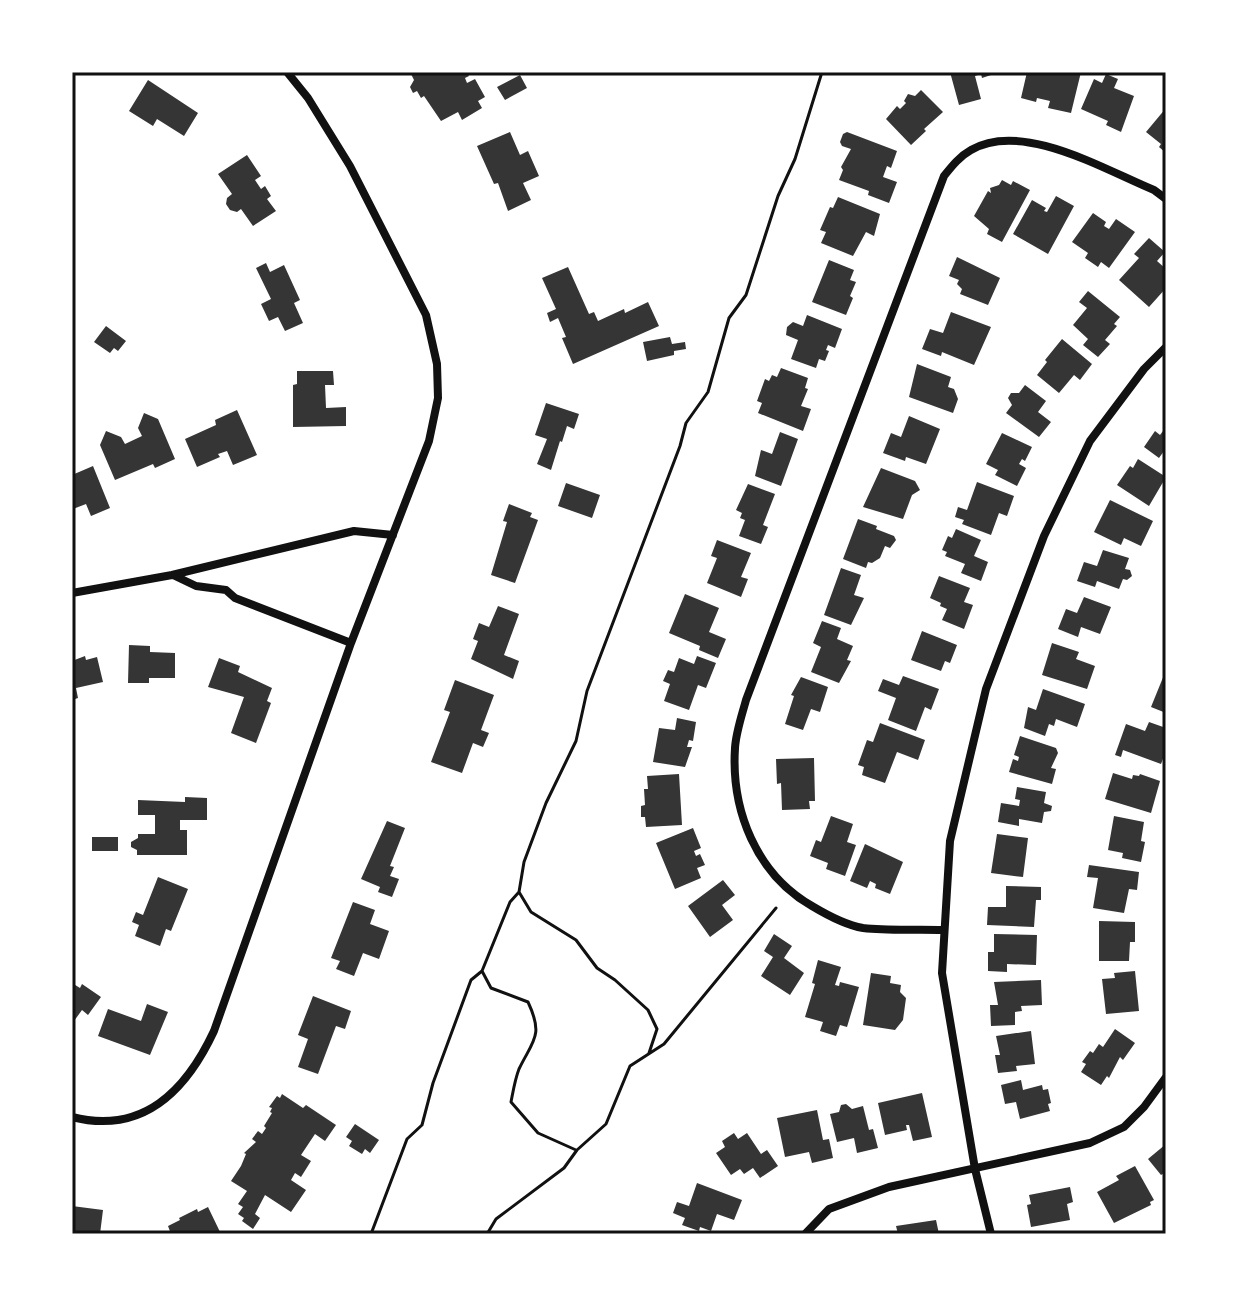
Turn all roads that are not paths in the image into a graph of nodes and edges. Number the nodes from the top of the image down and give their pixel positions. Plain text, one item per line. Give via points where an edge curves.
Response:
1 (287, 72) edge
2 (1166, 199) edge
3 (1166, 347) edge
4 (393, 535) junction
5 (172, 575) junction
6 (72, 593) edge
7 (351, 643) junction
8 (943, 930) junction
9 (1166, 1077) edge
10 (72, 1117) edge
11 (975, 1169) junction
12 (805, 1234) edge
13 (991, 1234) edge

1 - 4 street via 350,166 426,315 438,398 429,441
2 - 8 street via 1062,152 1008,138 972,149 944,176 746,700 735,745 736,787 743,822 774,876 831,917 861,927
3 - 8 street via 1090,441 1039,550 983,704 950,841
4 - 5 street via 354,531
4 - 7 street
5 - 6 street
5 - 7 street via 196,586 226,590
7 - 10 street via 199,1063 154,1108 125,1119 93,1122
8 - 11 street via 942,973
9 - 11 street via 1124,1127 1090,1143
11 - 12 street via 889,1187 829,1209
11 - 13 street

